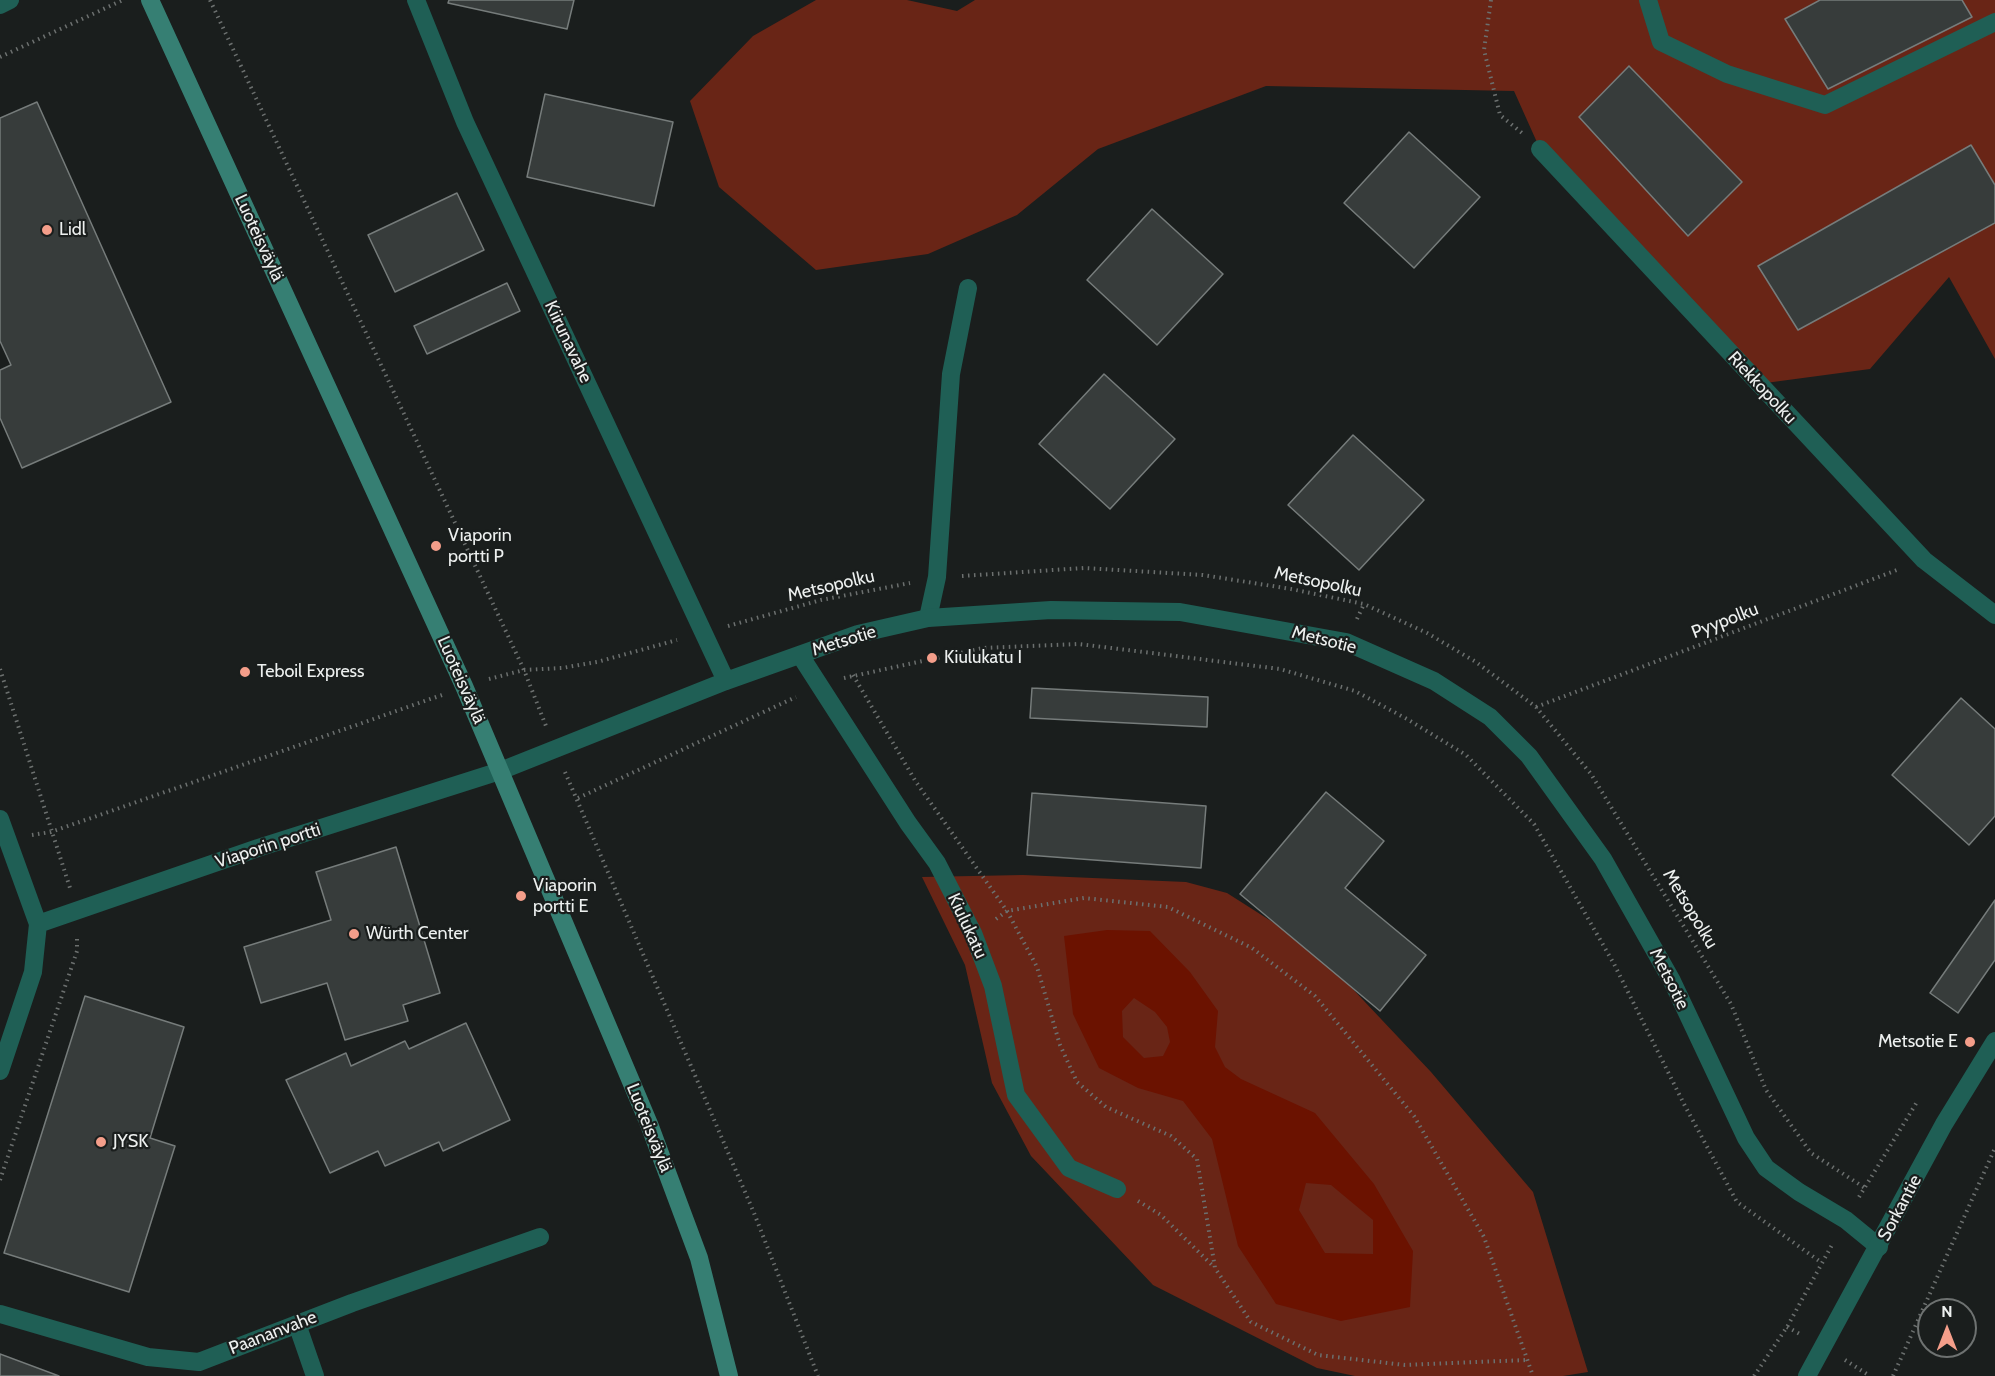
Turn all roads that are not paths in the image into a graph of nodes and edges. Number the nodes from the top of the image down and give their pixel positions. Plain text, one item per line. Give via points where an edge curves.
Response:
1 (10, 0) edge
2 (150, 0) edge
3 (416, 0) edge
4 (1648, 0) edge
5 (0, 4) edge
6 (1995, 22) edge
7 (1540, 148) road end
8 (968, 288) dead end
9 (1995, 615) edge
10 (928, 618) junction
11 (800, 655) junction
12 (726, 681) junction
13 (500, 771) junction
14 (0, 819) edge
15 (4, 840) edge
16 (38, 924) junction
17 (1995, 1041) edge
18 (0, 1071) edge
19 (1117, 1189) road end
20 (540, 1237) dead end
21 (1879, 1247) junction
22 (0, 1314) edge
23 (297, 1324) junction
24 (315, 1376) edge
25 (729, 1376) edge
26 (1807, 1376) edge

1 - 5 street
2 - 13 main road, Luoteisväylä
3 - 12 street, Kiirunavahe via 465,122
4 - 6 street via 1661,42 1727,74 1825,105
7 - 9 street, Riekkopolku via 1924,560
8 - 10 street via 951,374 937,577
10 - 11 street, Metsotie via 858,634
10 - 21 street, Metsotie via 1075,610 1180,612 1254,623 1346,642 1434,681 1490,717 1529,756 1603,859 1672,981 1746,1138 1766,1168 1846,1220
11 - 12 street, Metsotie
11 - 19 street, Kiulukatu via 936,863 973,933 993,986 1016,1095 1069,1168
12 - 13 street, Metsotie
13 - 16 street, Viaporin portti
13 - 25 main road, Luoteisväylä via 649,1124 699,1258
14 - 15 street
15 - 16 street
16 - 18 street via 33,972
17 - 21 street, Sorkantie via 1944,1124
20 - 23 street, Paananvahe
21 - 26 street, Sorkantie
22 - 23 street, Paananvahe via 148,1358 199,1362
23 - 24 street

